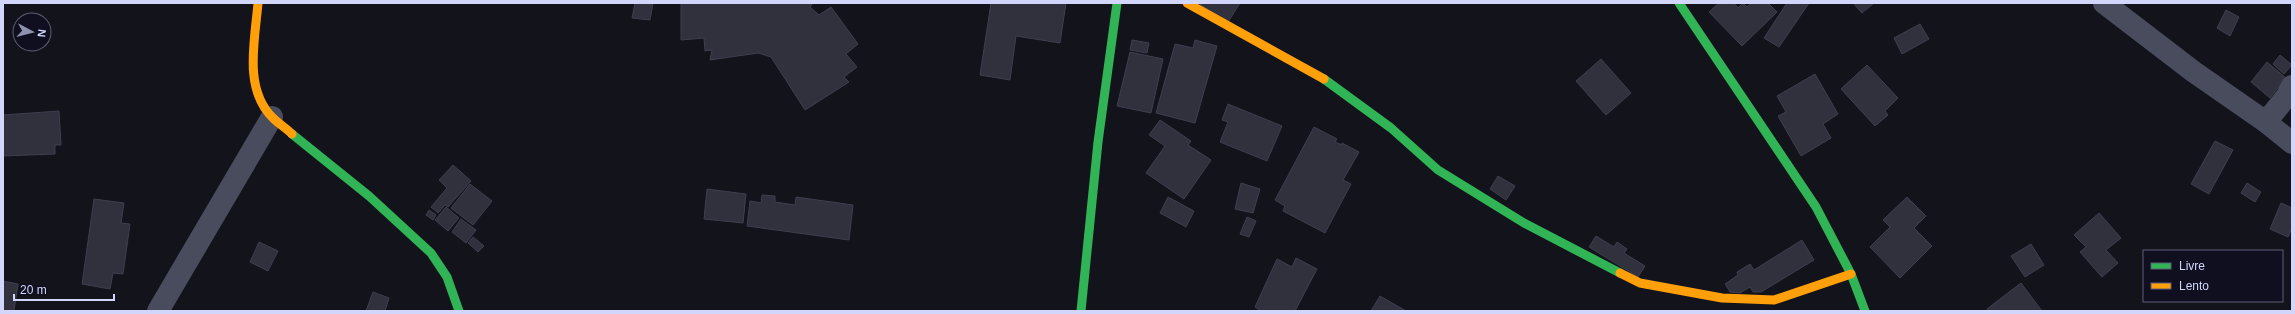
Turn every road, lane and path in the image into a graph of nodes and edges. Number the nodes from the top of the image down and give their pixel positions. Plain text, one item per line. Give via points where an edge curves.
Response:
1 (258, 3) edge
2 (1117, 3) edge
3 (1187, 3) edge
4 (1679, 3) edge
5 (2104, 3) edge
6 (2292, 86) edge
7 (272, 116) junction
8 (2266, 122) junction
9 (2292, 143) edge
10 (1851, 274) junction
11 (158, 311) edge
12 (459, 311) edge
13 (1081, 311) edge
14 (1865, 311) edge

1 - 7 street via 252,65 257,92
2 - 13 street via 1098,142
3 - 10 street via 1325,79 1391,128 1438,170 1524,224 1640,284 1722,298 1774,300
4 - 10 street via 1816,207
5 - 8 street via 2194,72
6 - 8 street
7 - 11 street
7 - 12 street via 369,196 431,253 447,276
8 - 9 street
10 - 14 street

